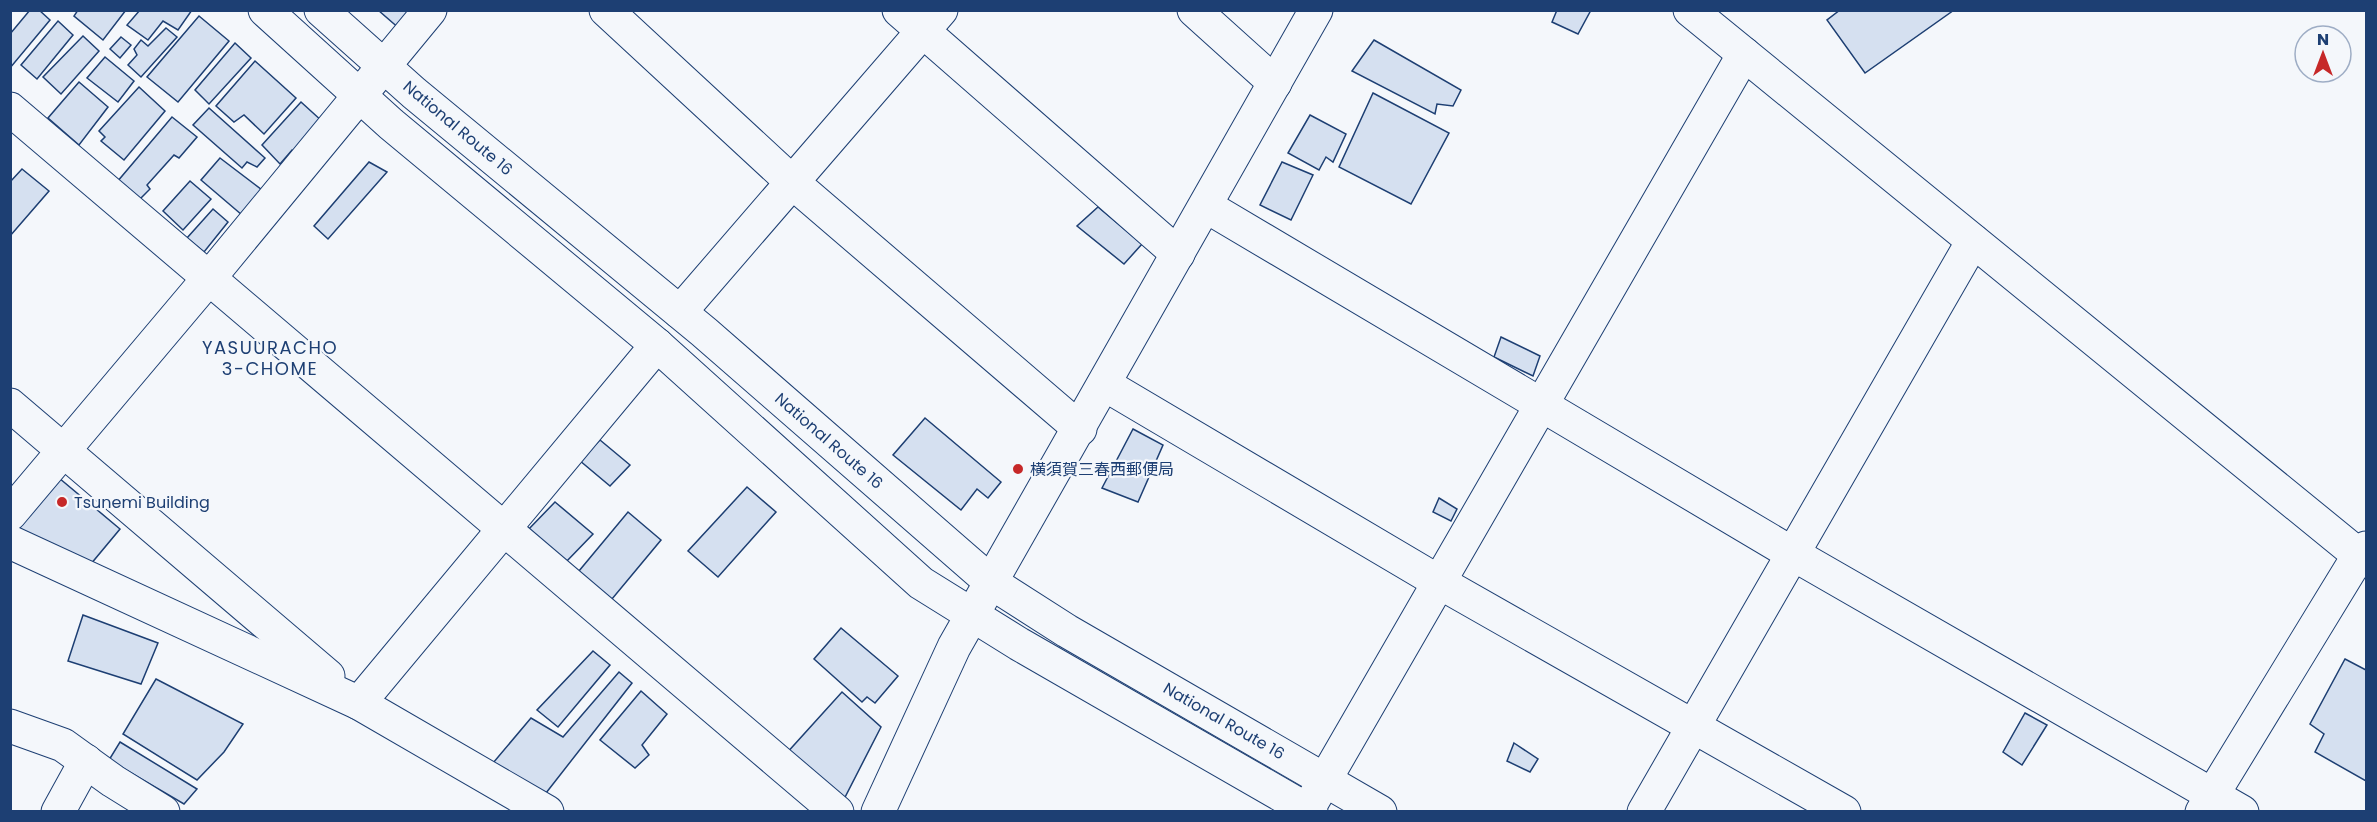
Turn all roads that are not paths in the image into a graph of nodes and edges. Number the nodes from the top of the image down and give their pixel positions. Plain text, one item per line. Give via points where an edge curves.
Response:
1 (265, 10) edge
2 (321, 10) edge
3 (430, 10) edge
4 (606, 10) edge
5 (1194, 10) edge
6 (1316, 10) edge
7 (1690, 10) edge
8 (921, 17) edge
9 (1744, 54) junction
10 (384, 65) junction
11 (1275, 83) junction
12 (360, 95) junction
13 (10, 109) edge
14 (792, 182) junction
15 (1206, 206) junction
16 (1973, 241) junction
17 (1178, 254) junction
18 (209, 278) junction
19 (680, 312) junction
20 (657, 345) junction
21 (1104, 384) junction
22 (10, 405) edge
23 (1541, 405) junction
24 (1080, 429) junction
25 (63, 450) junction
26 (10, 514) edge
27 (504, 529) junction
28 (10, 542) edge
29 (1793, 554) junction
30 (2364, 555) edge
31 (1439, 582) junction
32 (992, 583) junction
33 (974, 615) junction
34 (359, 703) junction
35 (1694, 725) junction
36 (10, 726) edge
37 (86, 761) junction
38 (1325, 779) junction
39 (2207, 803) edge
40 (1309, 810) edge
41 (58, 812) edge
42 (163, 812) edge
43 (547, 812) edge
44 (837, 812) edge
45 (878, 812) edge
46 (1380, 812) edge
47 (1644, 812) edge
48 (1844, 812) edge
49 (2242, 812) edge

1 - 12 main road
2 - 10 main road, National Route 16
3 - 10 main road
4 - 14 main road
5 - 11 main road
6 - 11 main road
7 - 9 main road
8 - 14 main road
8 - 17 main road
9 - 16 main road
9 - 23 main road
10 - 12 main road
10 - 19 main road, National Route 16
11 - 15 main road
12 - 18 main road
12 - 20 main road
13 - 18 main road
14 - 19 main road
14 - 24 main road
15 - 17 main road
15 - 23 main road
16 - 29 main road
16 - 30 main road
17 - 21 main road
18 - 25 main road
18 - 27 main road
19 - 32 main road, National Route 16
20 - 27 main road
20 - 33 main road via 921,583
21 - 24 main road
21 - 31 main road
22 - 25 main road
23 - 29 main road
23 - 31 main road
24 - 32 main road
25 - 26 main road
25 - 34 main road
27 - 34 main road
27 - 44 main road
28 - 34 main road
29 - 35 main road
29 - 39 main road
30 - 39 main road
31 - 35 main road
31 - 38 main road
32 - 33 main road
32 - 38 main road, National Route 16 via 1066,631
33 - 40 main road
33 - 45 main road via 954,647
34 - 43 main road
35 - 47 main road
35 - 48 main road
36 - 37 main road via 63,745
37 - 41 main road
37 - 42 main road
38 - 40 main road
38 - 46 main road, National Route 16
39 - 49 main road

